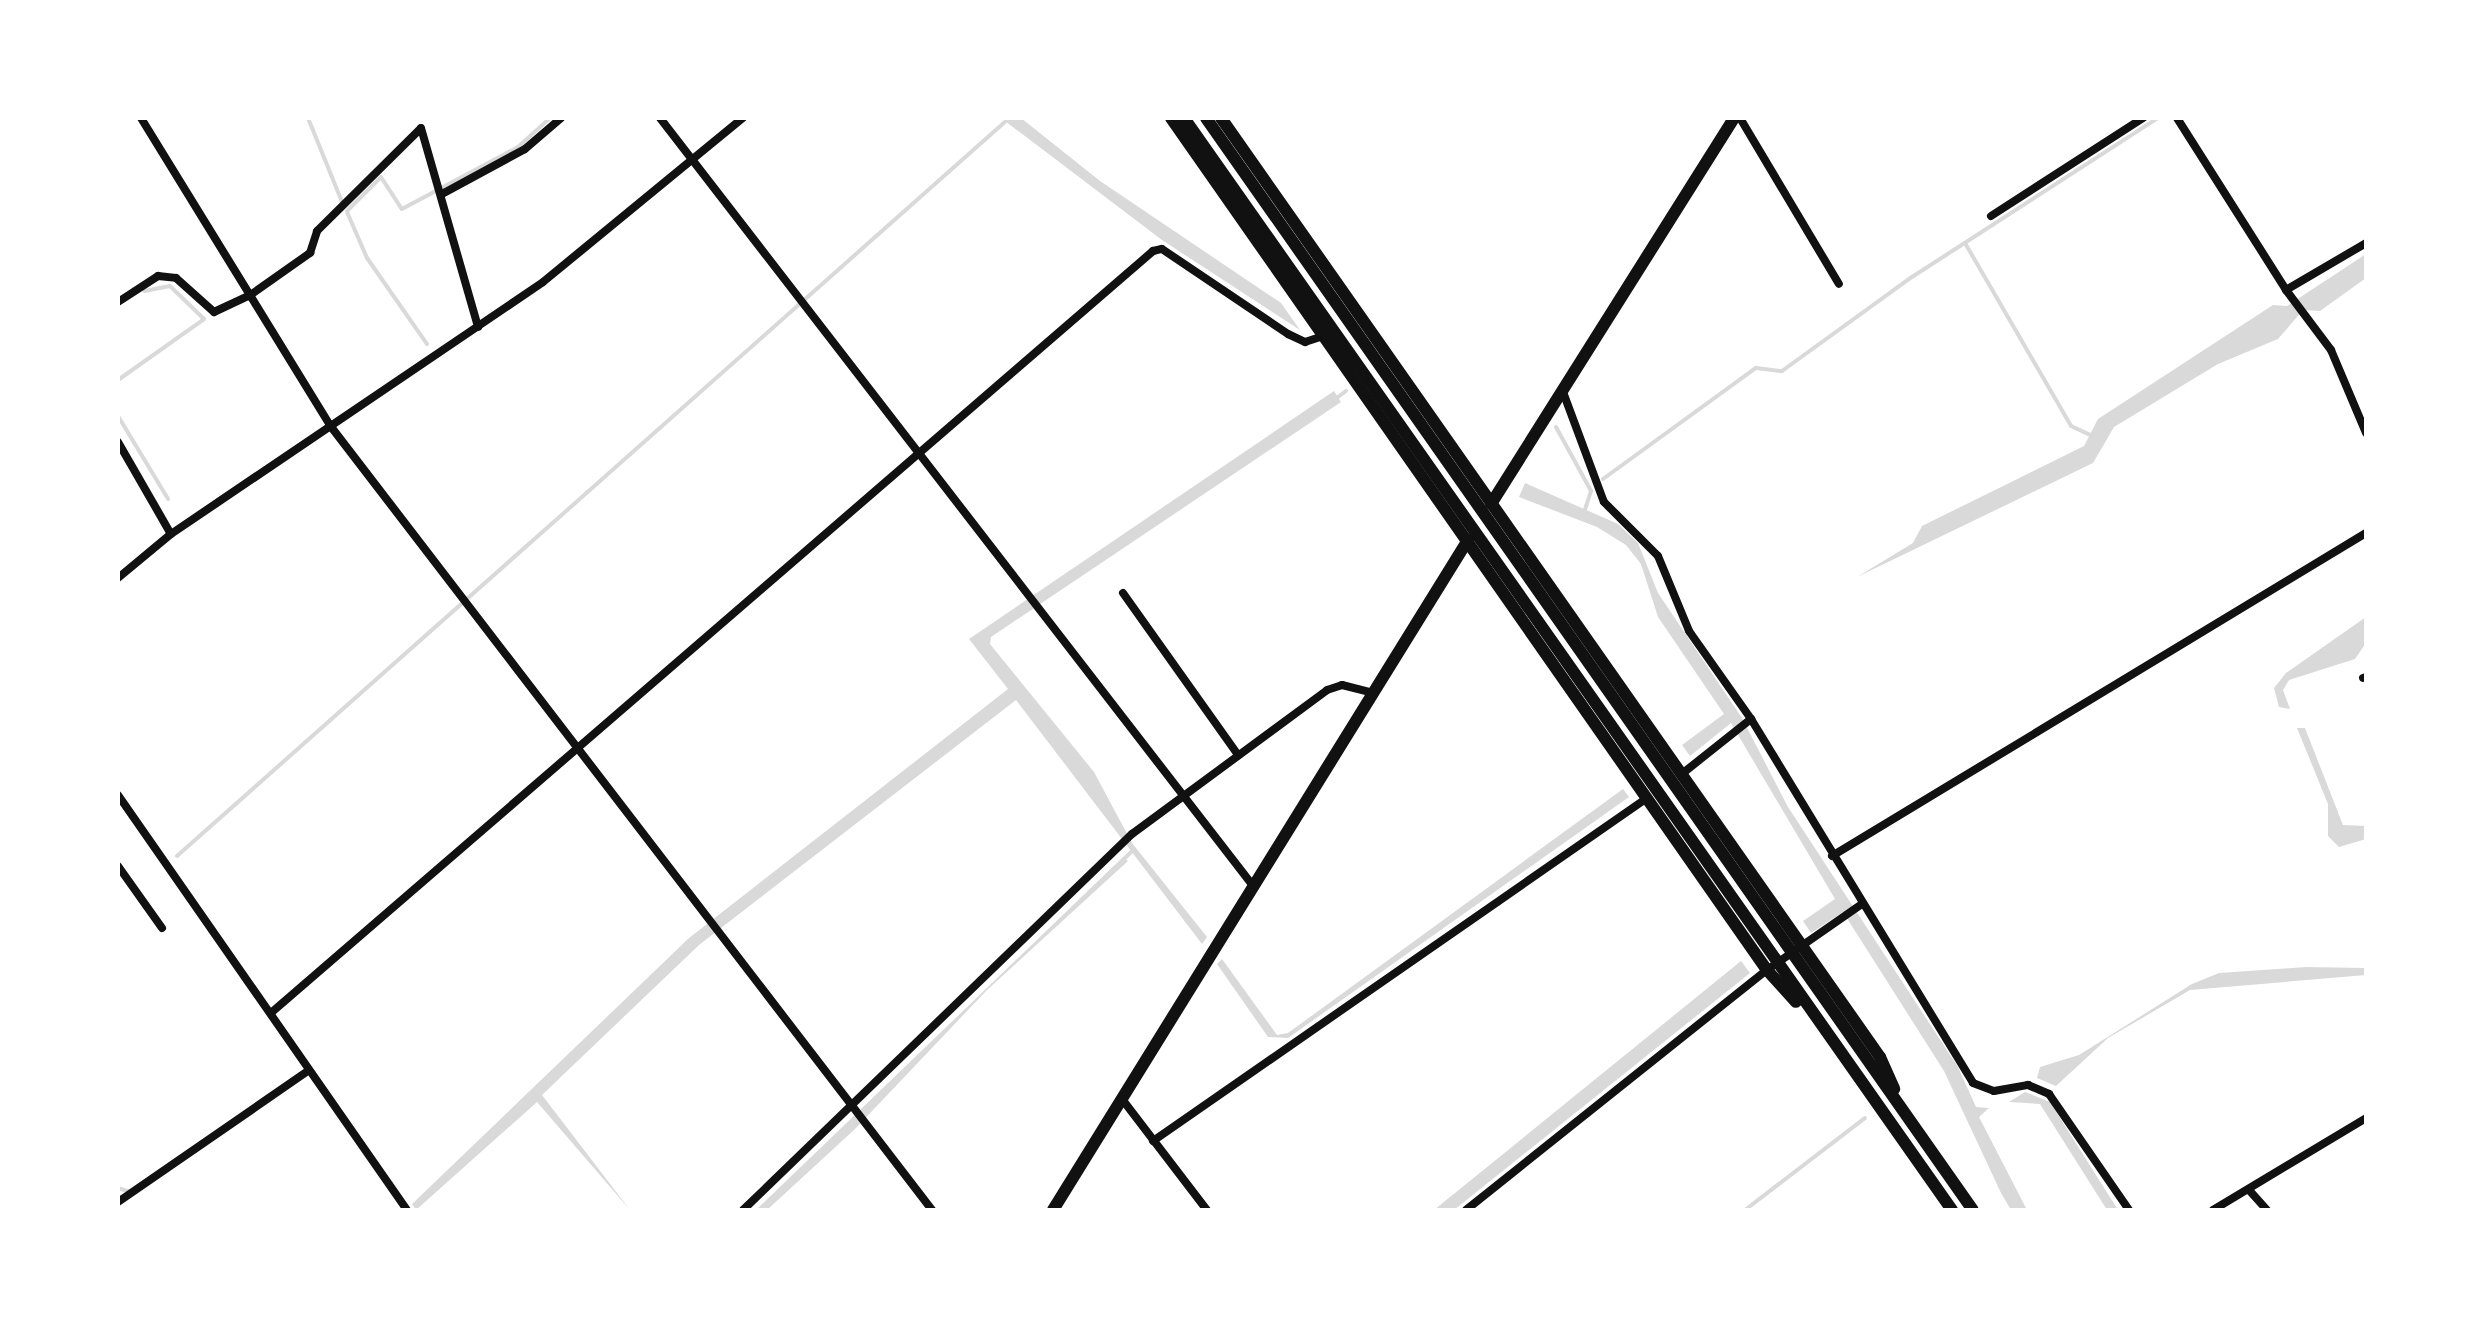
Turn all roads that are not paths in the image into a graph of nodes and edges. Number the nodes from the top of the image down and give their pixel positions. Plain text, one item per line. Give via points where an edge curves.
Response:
1 (141, 118) edge
2 (561, 118) edge
3 (660, 118) edge
4 (743, 118) edge
5 (1171, 118) edge
6 (1184, 118) edge
7 (1206, 118) edge
8 (1221, 118) edge
9 (1736, 118) edge
10 (2142, 118) edge
11 (2177, 118) edge
12 (691, 162) junction
13 (441, 189) junction
14 (1992, 216) dead end
15 (2366, 243) edge
16 (1839, 284) dead end
17 (2288, 294) junction
18 (249, 296) junction
19 (118, 302) edge
20 (478, 327) junction
21 (1320, 337) junction
22 (2366, 387) edge
23 (1562, 392) junction
24 (2354, 393) junction
25 (332, 428) junction
26 (2366, 434) edge
27 (118, 442) edge
28 (918, 456) junction
29 (1491, 504) junction
30 (171, 534) junction
31 (2366, 534) edge
32 (1466, 544) junction
33 (118, 578) edge
34 (1122, 594) dead end
35 (1371, 692) junction
36 (1751, 719) junction
37 (578, 750) junction
38 (1238, 756) junction
39 (1683, 773) junction
40 (1183, 793) junction
41 (118, 796) edge
42 (1647, 798) junction
43 (1832, 856) junction
44 (118, 866) edge
45 (1254, 887) junction
46 (1862, 904) junction
47 (162, 928) dead end
48 (1802, 947) junction
49 (1766, 970) junction
50 (272, 1012) junction
51 (1824, 1033) junction
52 (308, 1071) junction
53 (1121, 1098) junction
54 (852, 1106) junction
55 (1907, 1118) junction
56 (2366, 1118) edge
57 (1152, 1141) junction
58 (2249, 1190) junction
59 (121, 1200) edge
60 (407, 1210) edge
61 (743, 1210) edge
62 (932, 1210) edge
63 (1052, 1210) edge
64 (1207, 1210) edge
65 (1466, 1210) edge
66 (1952, 1210) edge
67 (1973, 1210) edge
68 (2129, 1210) edge
69 (2213, 1210) edge
70 (2267, 1210) edge

1 - 18 street
2 - 13 street via 526,149
3 - 12 street
4 - 12 street
5 - 21 main road
6 - 51 main road
7 - 55 main road
8 - 29 main road
9 - 16 street
9 - 23 main road
10 - 14 street
11 - 17 street
12 - 20 street
12 - 28 street
13 - 18 street via 421,128 318,232 310,254
13 - 20 street
15 - 17 street
17 - 24 street
18 - 19 street via 214,312 176,278 158,276
18 - 25 street
20 - 25 street
21 - 28 street via 1305,342 1288,334 1162,248
21 - 32 main road
22 - 24 street
23 - 29 main road
23 - 36 street via 1604,502 1648,542 1689,631
24 - 26 street
25 - 30 street
25 - 37 street
27 - 30 street
28 - 37 street
28 - 40 street
29 - 32 main road
29 - 39 main road
30 - 33 street
31 - 43 street
32 - 35 main road
32 - 42 main road
34 - 38 street
35 - 38 street via 1328,690
35 - 45 main road
36 - 39 street
36 - 43 street
37 - 50 street
37 - 54 street
38 - 40 street
39 - 48 main road
40 - 45 street
40 - 54 street via 1132,834
41 - 50 street
42 - 49 main road
42 - 57 street
43 - 46 street
44 - 47 street
45 - 53 main road
46 - 48 street
46 - 68 street via 1906,965 1973,1083 1994,1090 2028,1085 2049,1094
48 - 49 street
48 - 55 main road via 1880,1057
49 - 51 main road
49 - 65 street
50 - 52 street
51 - 66 main road
52 - 59 street
52 - 60 street
53 - 57 street
53 - 63 main road
54 - 61 street
54 - 62 street
55 - 67 main road
56 - 58 street via 2260,1177
57 - 64 street
58 - 69 street
58 - 70 street

